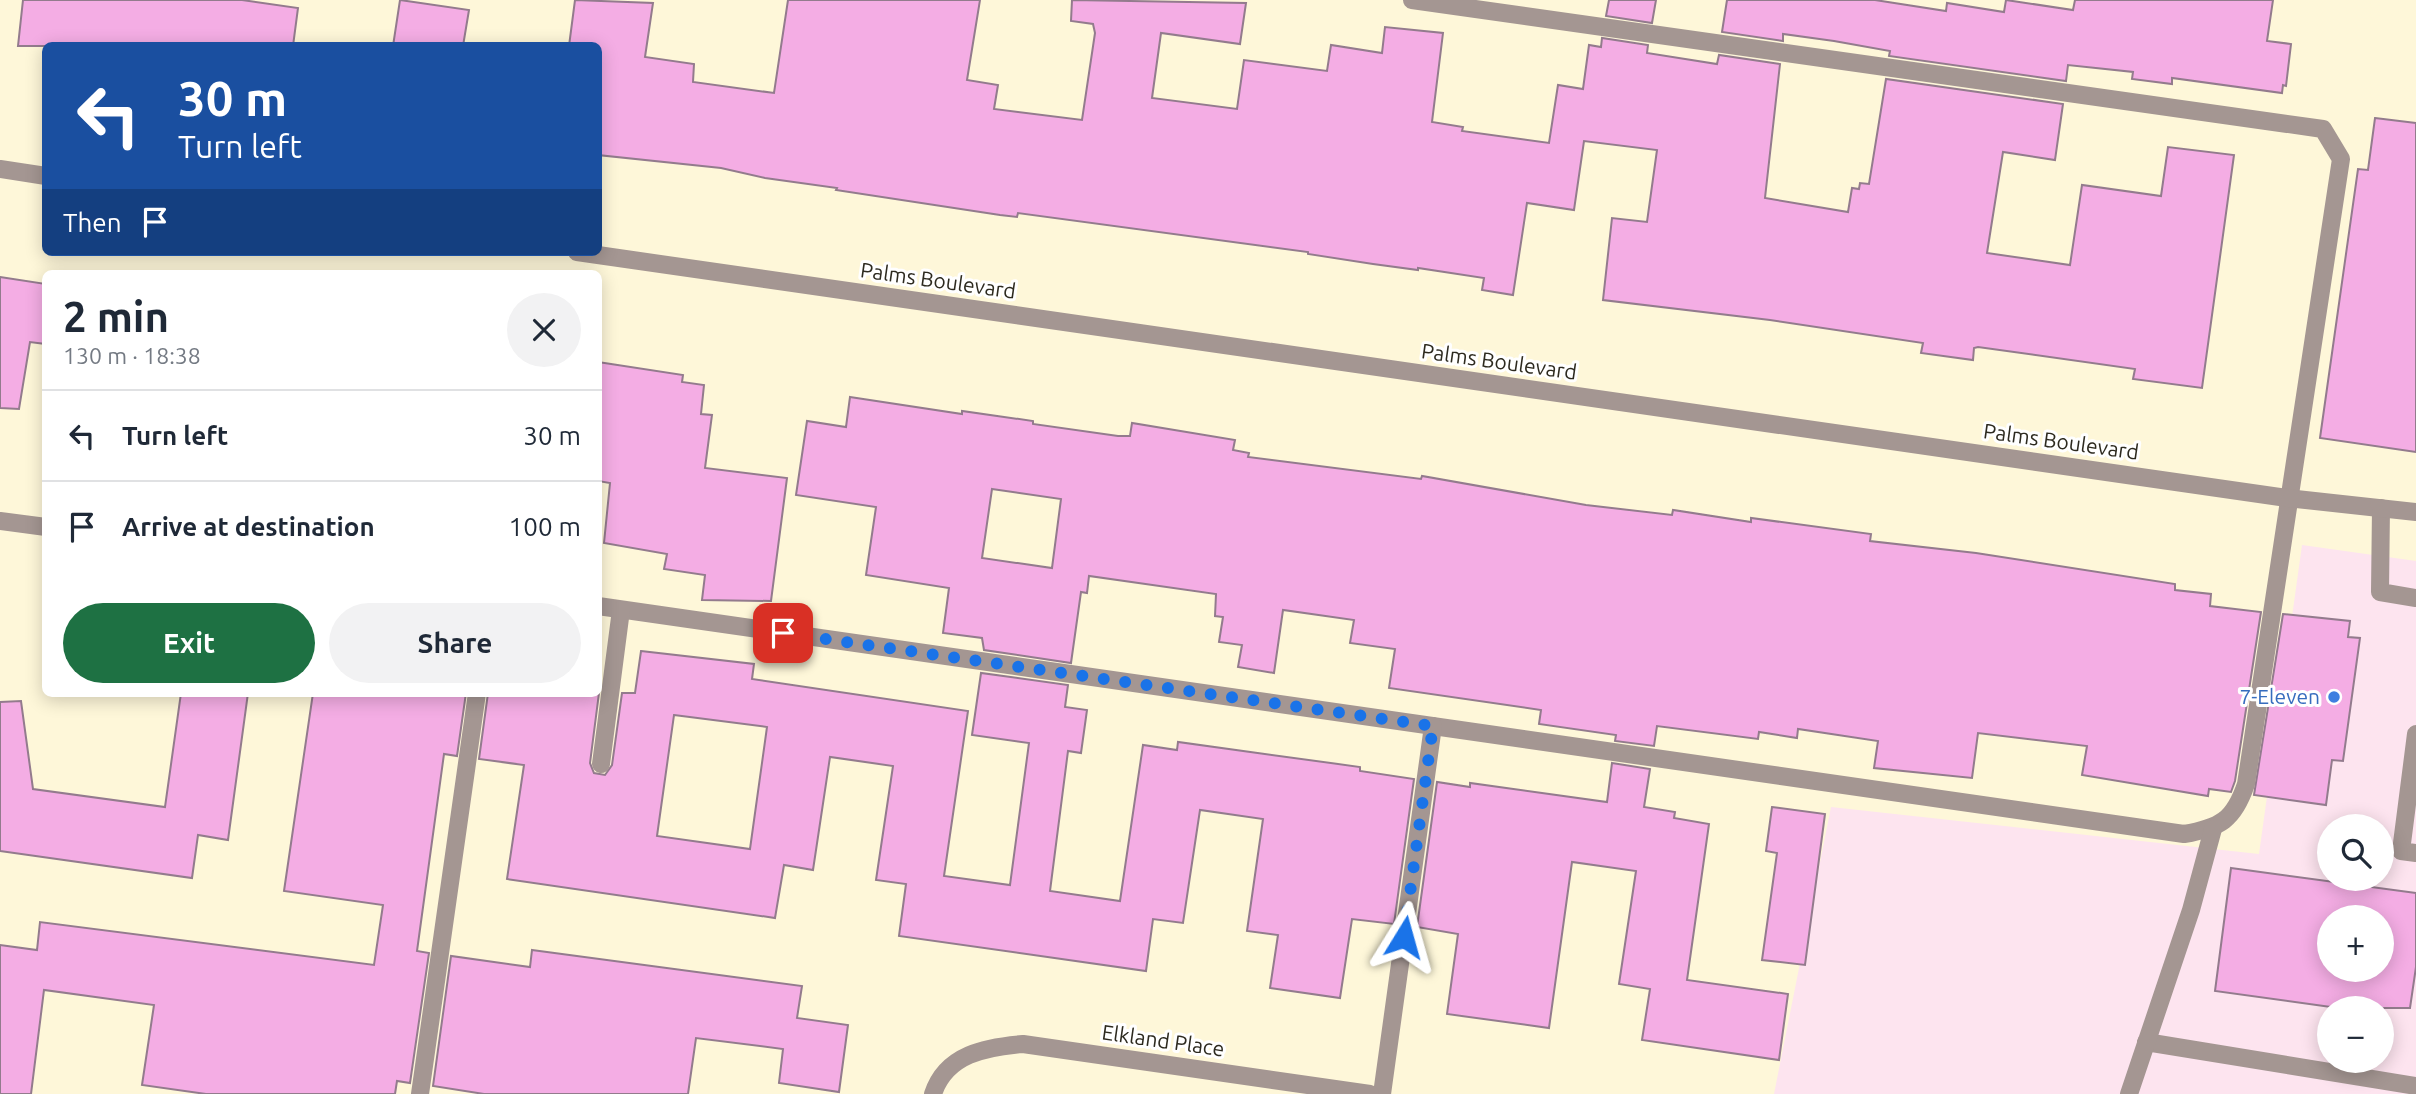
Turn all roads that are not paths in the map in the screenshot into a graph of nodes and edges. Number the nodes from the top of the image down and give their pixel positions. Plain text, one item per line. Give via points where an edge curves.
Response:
1 (1412, 0) edge
2 (0, 169) edge
3 (42, 175) edge
4 (602, 256) edge
5 (2287, 498) junction
6 (2381, 508) junction
7 (2416, 512) edge
8 (0, 521) edge
9 (42, 526) edge
10 (2416, 598) edge
11 (602, 607) edge
12 (621, 610) junction
13 (476, 697) edge
14 (1433, 726) junction
15 (2416, 734) edge
16 (601, 764) dead end
17 (2213, 829) junction
18 (2416, 853) edge
19 (2146, 1042) junction
20 (2416, 1086) edge
21 (420, 1094) edge
22 (933, 1094) edge
23 (1370, 1094) edge
24 (1382, 1094) edge
25 (2129, 1094) edge

1 - 5 street via 2322,129 2342,159
2 - 3 street
4 - 5 street, Palms Boulevard
5 - 6 street, Palms Boulevard
5 - 17 street via 2246,784 2231,814
6 - 7 street, Palms Boulevard
6 - 10 street via 2380,592
8 - 9 street
11 - 12 street
12 - 14 street
12 - 16 street
13 - 21 street
14 - 17 street via 2184,834
14 - 24 street
15 - 18 street via 2401,851
17 - 19 street
19 - 20 street
19 - 25 street
22 - 23 street, Elkland Place via 952,1064 985,1047 1023,1044

